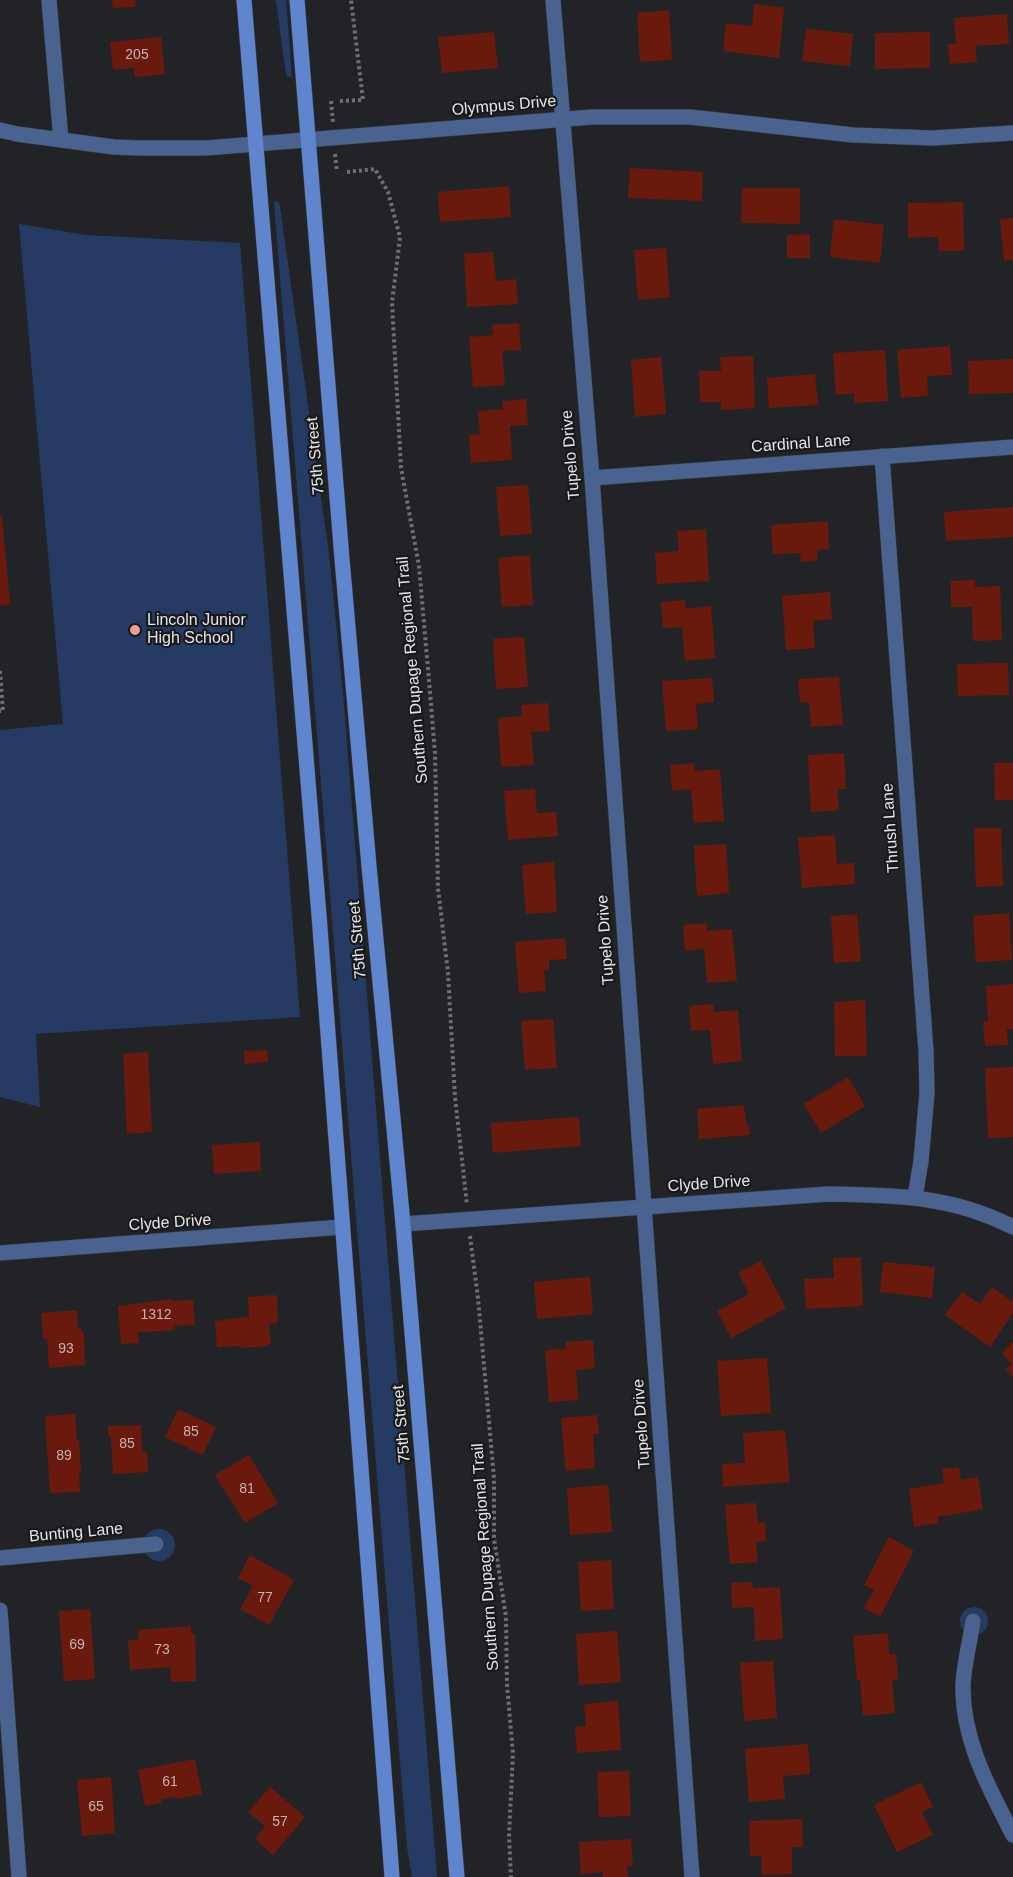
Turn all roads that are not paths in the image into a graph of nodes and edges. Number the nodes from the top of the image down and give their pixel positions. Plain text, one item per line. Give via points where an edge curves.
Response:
1 (49, 0) edge
2 (244, 0) edge
3 (297, 0) edge
4 (553, 0) edge
5 (562, 118) junction
6 (0, 130) edge
7 (1013, 134) edge
8 (61, 140) junction
9 (308, 141) junction
10 (255, 144) junction
11 (1013, 447) edge
12 (882, 456) junction
13 (592, 478) junction
14 (915, 1197) junction
15 (644, 1207) junction
16 (403, 1224) junction
17 (342, 1227) junction
18 (1013, 1227) edge
19 (0, 1253) edge
20 (156, 1544) dead end
21 (0, 1558) edge
22 (0, 1610) edge
23 (973, 1621) dead end
24 (1013, 1835) edge
25 (19, 1877) edge
26 (392, 1877) edge
27 (457, 1877) edge
28 (692, 1877) edge

1 - 8 street
2 - 10 main road, 75th Street
3 - 9 main road, 75th Street
4 - 5 street, Tupelo Drive
5 - 7 street, Olympus Drive via 681,117 909,138
5 - 9 street, Olympus Drive
5 - 13 street, Tupelo Drive
6 - 8 street, Olympus Drive
8 - 10 street, Olympus Drive via 139,148
9 - 10 street, Olympus Drive
9 - 16 main road, 75th Street
10 - 17 main road, 75th Street
11 - 12 street, Cardinal Lane
12 - 13 street, Cardinal Lane
12 - 14 street, Thrush Lane via 926,1051 927,1093
13 - 15 street, Tupelo Drive
14 - 15 street, Clyde Drive via 830,1194
14 - 18 street, Clyde Drive via 970,1209
15 - 16 street, Clyde Drive
15 - 28 street, Tupelo Drive
16 - 27 main road, 75th Street
17 - 19 street, Clyde Drive
17 - 26 main road, 75th Street
20 - 21 street, Bunting Lane
22 - 25 street
23 - 24 street via 963,1685 967,1718 978,1764

